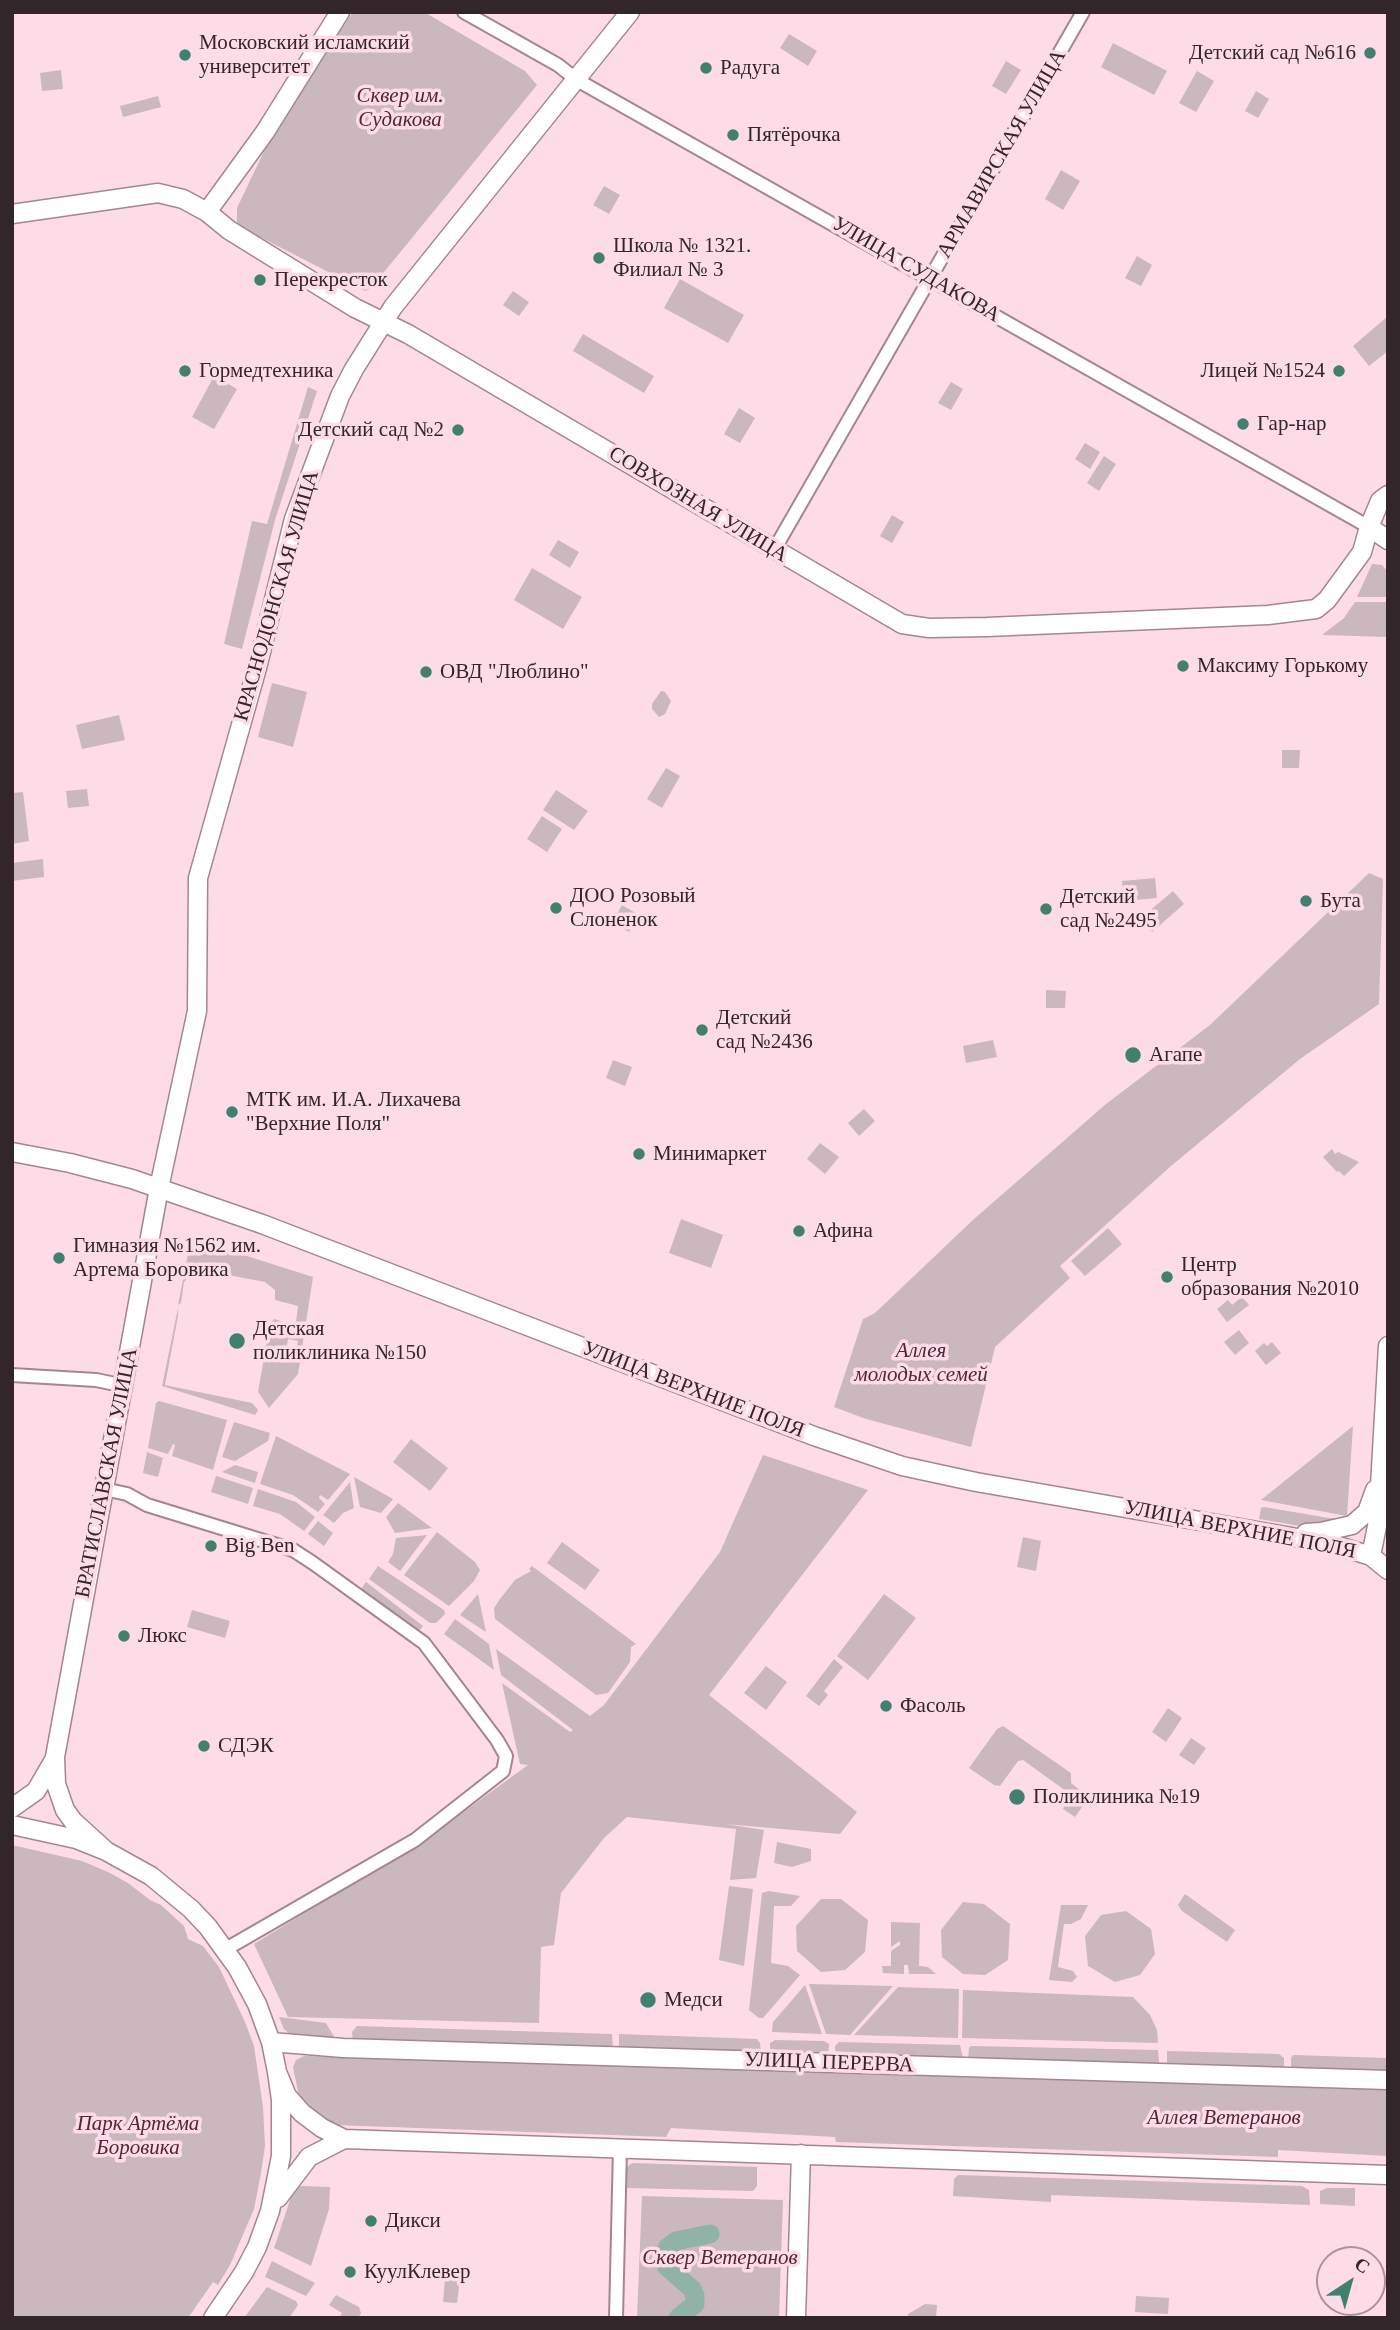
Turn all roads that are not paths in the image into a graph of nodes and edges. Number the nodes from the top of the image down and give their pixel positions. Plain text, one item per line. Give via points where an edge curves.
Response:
1 (340, 12) edge
2 (464, 12) edge
3 (630, 12) edge
4 (1083, 12) edge
5 (577, 80) junction
6 (207, 212) junction
7 (12, 214) edge
8 (930, 278) junction
9 (384, 322) junction
10 (1388, 495) edge
11 (1368, 527) junction
12 (1388, 540) edge
13 (774, 550) junction
14 (12, 1152) edge
15 (159, 1188) junction
16 (1388, 1346) edge
17 (12, 1375) edge
18 (125, 1386) junction
19 (1384, 1463) edge
20 (104, 1489) junction
21 (1274, 1533) junction
22 (1388, 1539) edge
23 (1371, 1556) junction
24 (1388, 1570) edge
25 (55, 1757) junction
26 (12, 1808) edge
27 (12, 1825) edge
28 (106, 1851) junction
29 (226, 1949) junction
30 (271, 2042) junction
31 (278, 2072) junction
32 (1388, 2080) edge
33 (344, 2138) junction
34 (620, 2148) junction
35 (801, 2154) junction
36 (1388, 2175) edge
37 (270, 2211) junction
38 (213, 2318) edge
39 (616, 2318) edge
40 (796, 2318) edge

1 - 6 main road via 265,132
2 - 5 street, УЛИЦА СУДАКОВА
3 - 5 main road, КРАСНОДОНСКАЯ УЛИЦА
4 - 8 street, АРМАВИРСКАЯ УЛИЦА
5 - 8 street, УЛИЦА СУДАКОВА
5 - 9 main road, КРАСНОДОНСКАЯ УЛИЦА
6 - 7 main road, СОВХОЗНАЯ УЛИЦА via 158,192
6 - 9 main road, СОВХОЗНАЯ УЛИЦА via 229,230
8 - 11 street, УЛИЦА СУДАКОВА
8 - 13 street, АРМАВИРСКАЯ УЛИЦА
9 - 13 main road, СОВХОЗНАЯ УЛИЦА
9 - 15 main road, КРАСНОДОНСКАЯ УЛИЦА via 340,396 294,519 198,878 197,1011
10 - 11 main road, СОВХОЗНАЯ УЛИЦА via 1380,501
11 - 12 main road
11 - 13 main road, СОВХОЗНАЯ УЛИЦА via 1362,552 1315,610 987,627 902,624
14 - 15 main road, УЛИЦА ВЕРХНИЕ ПОЛЯ
15 - 18 main road, БРАТИСЛАВСКАЯ УЛИЦА
15 - 21 main road, УЛИЦА ВЕРХНИЕ ПОЛЯ via 902,1466
16 - 19 main road
17 - 18 street
18 - 20 main road, БРАТИСЛАВСКАЯ УЛИЦА
19 - 21 main road via 1367,1512 1352,1525 1321,1532
19 - 23 main road
20 - 25 main road, БРАТИСЛАВСКАЯ УЛИЦА
20 - 29 street via 293,1550 313,1563 424,1643 506,1756 503,1771 415,1840
21 - 23 main road, УЛИЦА ВЕРХНИЕ ПОЛЯ
22 - 23 main road
23 - 24 main road, УЛИЦА ВЕРХНИЕ ПОЛЯ
25 - 26 main road, БРАТИСЛАВСКАЯ УЛИЦА via 36,1791
25 - 28 main road, БРАТИСЛАВСКАЯ УЛИЦА via 56,1784 65,1810
27 - 28 main road, БРАТИСЛАВСКАЯ УЛИЦА via 45,1830
28 - 29 main road, БРАТИСЛАВСКАЯ УЛИЦА via 171,1891
29 - 30 main road, БРАТИСЛАВСКАЯ УЛИЦА via 252,1994
30 - 31 main road, БРАТИСЛАВСКАЯ УЛИЦА
30 - 32 main road, УЛИЦА ПЕРЕРВА
31 - 33 main road via 287,2096 302,2113
31 - 37 main road, БРАТИСЛАВСКАЯ УЛИЦА via 281,2156
33 - 34 main road
33 - 37 main road via 309,2157
34 - 35 main road
34 - 39 street
35 - 36 main road
35 - 40 main road
37 - 38 main road, БРАТИСЛАВСКАЯ УЛИЦА via 244,2272

